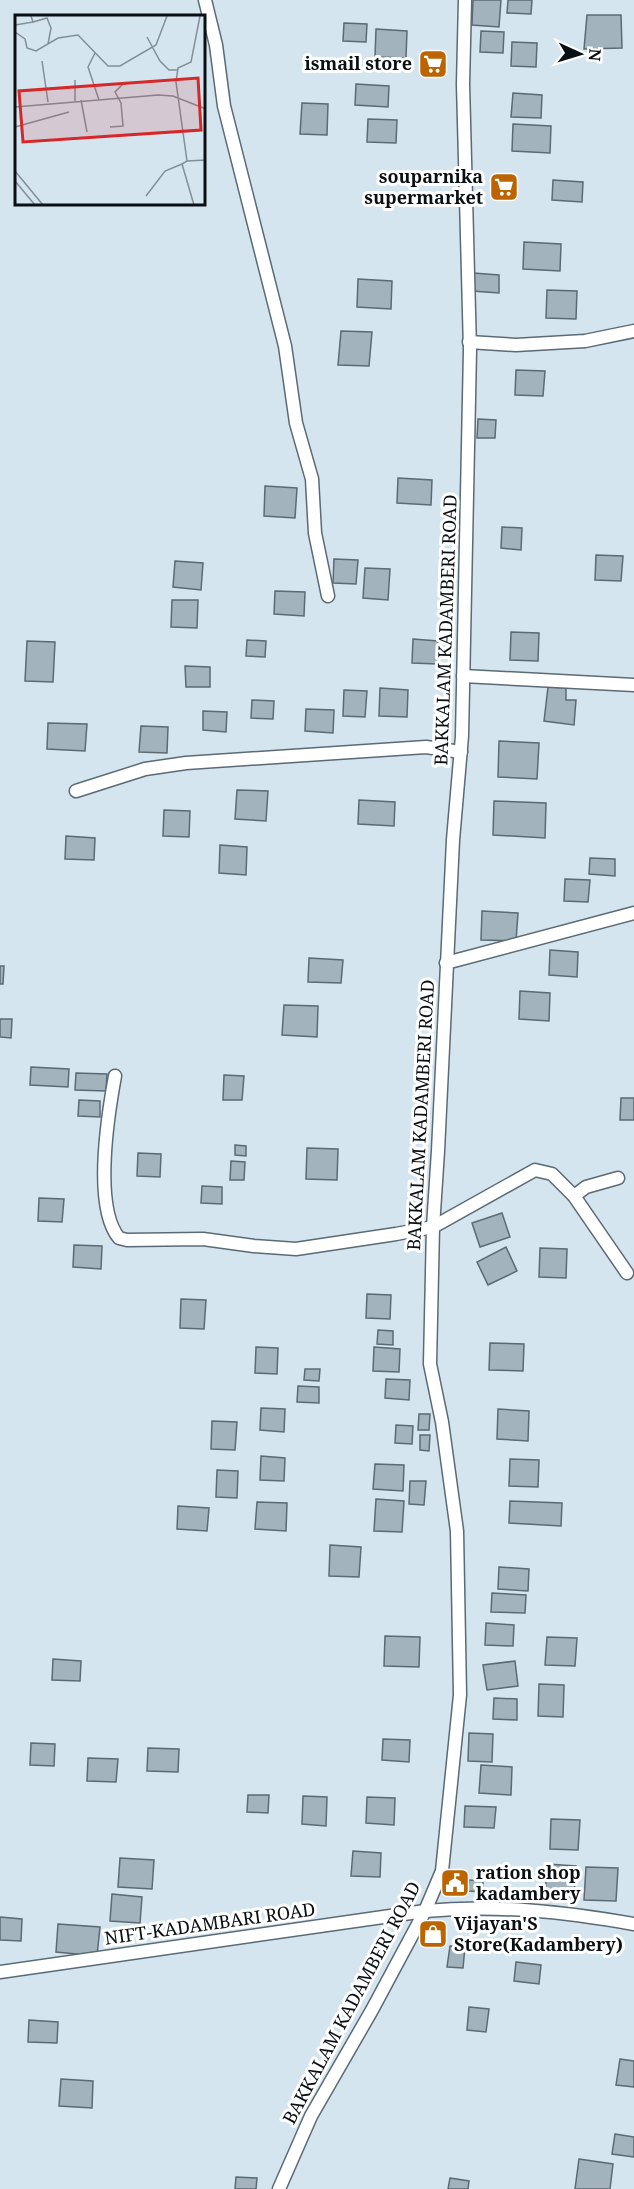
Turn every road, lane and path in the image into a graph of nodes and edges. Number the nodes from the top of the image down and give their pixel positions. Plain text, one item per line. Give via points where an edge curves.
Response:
1 (205, 0) edge
2 (465, 0) edge
3 (634, 331) edge
4 (469, 342) junction
5 (328, 596) dead end
6 (463, 676) junction
7 (634, 685) edge
8 (461, 752) junction
9 (76, 791) dead end
10 (634, 913) edge
11 (446, 963) junction
12 (115, 1076) dead end
13 (618, 1178) dead end
14 (574, 1196) junction
15 (433, 1227) junction
16 (627, 1273) dead end
17 (425, 1911) junction
18 (634, 1924) edge
19 (0, 1972) edge
20 (279, 2189) edge

1 - 5 street via 224,106 285,346 296,423 312,479 315,532
2 - 4 street, BAKKALAM KADAMBERI ROAD
3 - 4 street via 585,341 516,345
4 - 6 street, BAKKALAM KADAMBERI ROAD
6 - 7 street
6 - 8 street, BAKKALAM KADAMBERI ROAD
8 - 9 street via 426,747 186,763 145,770
8 - 11 street, BAKKALAM KADAMBERI ROAD
10 - 11 street
11 - 15 street, BAKKALAM KADAMBERI ROAD
12 - 15 street via 103,1168 110,1220 118,1238 212,1239 296,1249
13 - 14 street via 586,1187
14 - 15 street via 552,1174 535,1170
14 - 16 street
15 - 17 street, BAKKALAM KADAMBERI ROAD via 430,1364 457,1531 460,1695 442,1871
17 - 18 street, NIFT-KADAMBARI ROAD via 506,1908
17 - 19 street, NIFT-KADAMBARI ROAD
17 - 20 street, BAKKALAM KADAMBERI ROAD via 311,2116

